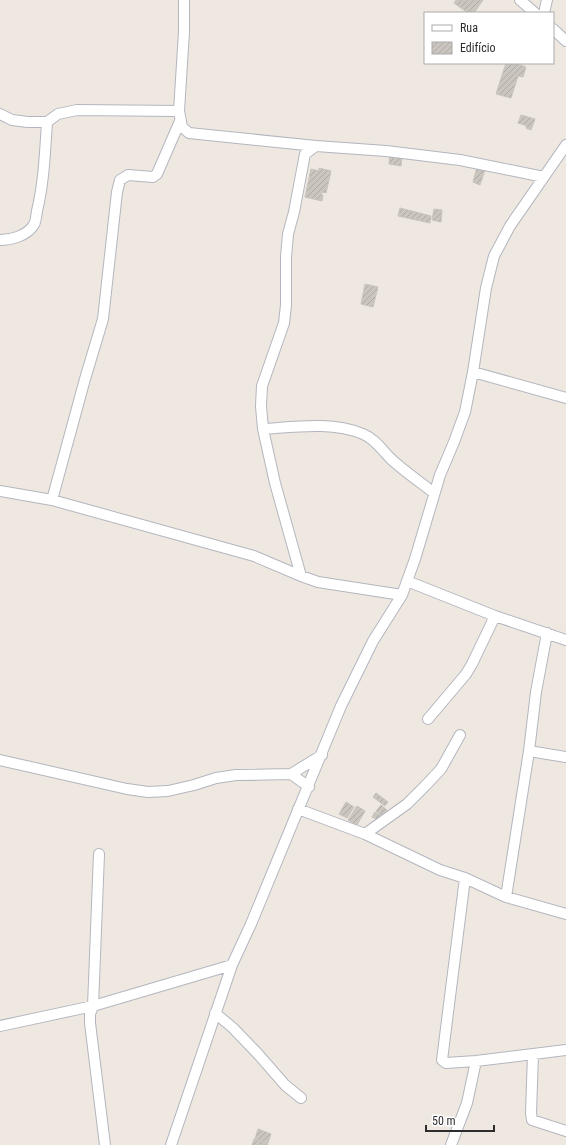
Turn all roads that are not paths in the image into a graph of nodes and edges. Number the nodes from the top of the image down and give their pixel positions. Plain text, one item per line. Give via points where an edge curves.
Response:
1 (184, 0) edge
2 (520, 0) edge
3 (547, 0) edge
4 (534, 12) edge
5 (544, 12) edge
6 (554, 30) edge
7 (566, 41) edge
8 (0, 114) edge
9 (180, 116) junction
10 (47, 122) junction
11 (296, 144) junction
12 (566, 145) edge
13 (316, 146) junction
14 (305, 154) junction
15 (544, 177) junction
16 (0, 240) edge
17 (473, 372) junction
18 (566, 398) edge
19 (263, 429) junction
20 (0, 490) edge
21 (434, 493) junction
22 (52, 500) junction
23 (301, 576) junction
24 (407, 581) junction
25 (402, 595) junction
26 (495, 616) junction
27 (547, 634) junction
28 (566, 640) edge
29 (428, 718) dead end
30 (460, 735) dead end
31 (528, 750) junction
32 (322, 755) junction
33 (566, 757) edge
34 (0, 760) edge
35 (291, 774) junction
36 (309, 786) junction
37 (298, 809) junction
38 (365, 834) junction
39 (99, 854) dead end
40 (465, 878) junction
41 (506, 897) junction
42 (566, 914) edge
43 (232, 965) junction
44 (93, 1006) junction
45 (215, 1013) junction
46 (0, 1026) edge
47 (566, 1050) edge
48 (533, 1054) junction
49 (476, 1061) junction
50 (301, 1098) dead end
51 (566, 1131) edge
52 (105, 1145) edge
53 (171, 1145) edge
54 (451, 1145) edge

1 - 9 street
2 - 4 street
3 - 5 street
6 - 7 street
8 - 10 street via 12,120
9 - 10 street via 77,110 58,114
9 - 11 street via 182,127 188,133
9 - 22 street via 157,174 153,177 128,175 120,180 102,324
10 - 16 street via 42,191 34,226 18,237
11 - 13 street
11 - 14 street
12 - 15 street
13 - 14 street
13 - 15 street via 460,160
14 - 19 street via 288,234 284,322 262,386
15 - 17 street via 510,226 494,256 486,288
17 - 18 street
17 - 21 street via 465,412
19 - 21 street via 307,425 364,434
19 - 23 street via 275,484
20 - 22 street
21 - 24 street via 416,559
22 - 23 street via 254,556
23 - 25 street via 318,582
24 - 25 street
24 - 26 street
25 - 32 street via 372,641 341,706
26 - 27 street
26 - 29 street via 466,674
27 - 28 street
27 - 31 street
30 - 38 street via 441,768 425,786 407,804
31 - 33 street
31 - 41 street
32 - 35 street
32 - 36 street
34 - 35 street via 148,792 168,791 236,775
35 - 36 street
36 - 37 street
37 - 38 street
37 - 43 street
38 - 40 street via 440,870
39 - 44 street
40 - 41 street
40 - 49 street via 442,1060 446,1063
41 - 42 street
43 - 44 street
43 - 45 street
44 - 46 street
44 - 52 street via 90,1014 91,1036
45 - 50 street via 233,1028 285,1085
45 - 53 street
47 - 48 street
48 - 49 street
48 - 51 street via 532,1120
49 - 54 street via 467,1103

